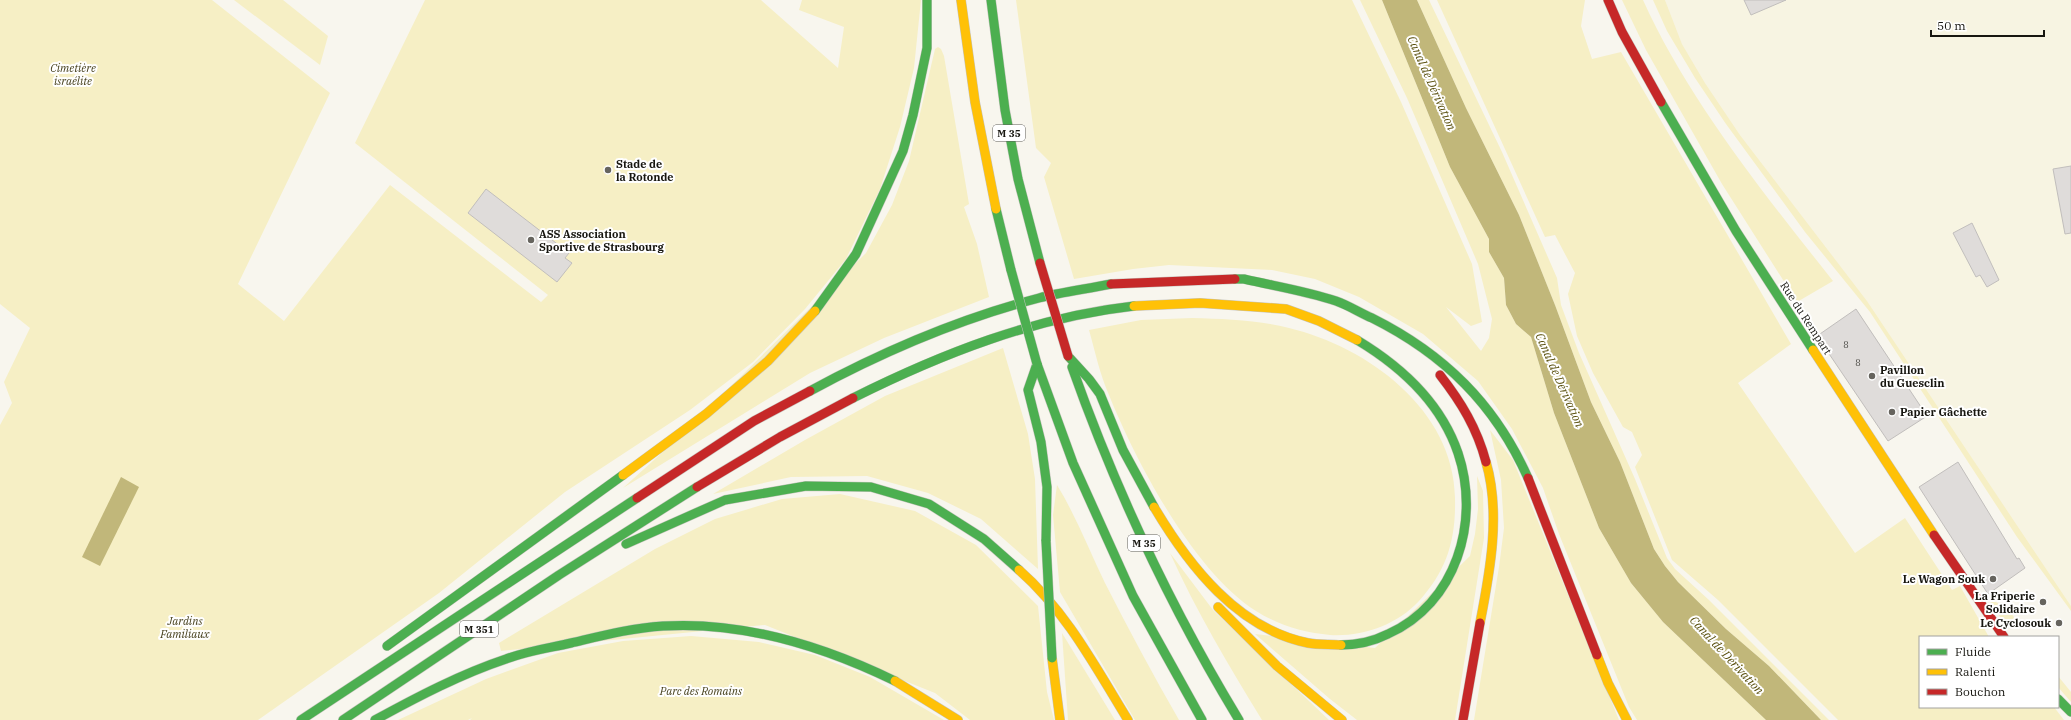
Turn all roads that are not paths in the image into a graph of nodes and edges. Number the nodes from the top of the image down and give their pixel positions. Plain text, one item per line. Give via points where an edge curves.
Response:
1 (927, 0) edge
2 (961, 0) edge
3 (991, 0) edge
4 (1608, 0) edge
5 (1415, 345) junction
6 (1068, 356) junction
7 (1037, 364) junction
8 (565, 571) junction
9 (1200, 574) junction
10 (2003, 636) edge
11 (382, 649) dead end
12 (359, 670) dead end
13 (2059, 700) edge
14 (326, 703) junction
15 (2071, 712) edge
16 (301, 720) edge
17 (343, 720) edge
18 (375, 720) edge
19 (958, 720) edge
20 (1060, 720) edge
21 (1128, 720) edge
22 (1202, 720) edge
23 (1239, 720) edge
24 (1342, 720) edge
25 (1463, 720) edge
26 (1627, 720) edge

1 - 11 main road via 927,48 913,115 902,151 856,254 816,310 768,361 706,414
2 - 7 main road, M 35, bridge via 976,115 990,185
3 - 6 main road, M 35, bridge via 1005,110 1018,179
4 - 10 main road, Rue du Rempart via 1649,81 1732,225 1910,499
5 - 14 main road via 1395,330 1337,301 1244,280 1112,284 1039,298 972,319 868,360 754,421
5 - 25 main road via 1471,419 1482,443 1491,482 1492,543
5 - 26 main road via 1441,361 1459,377 1494,418 1513,448 1538,500 1608,682
6 - 9 main road via 1098,391 1125,454 1147,496
6 - 23 main road, M 35 via 1102,450 1160,578 1216,683
7 - 20 main road, bridge via 1028,390 1042,442 1046,480 1046,541 1052,658
7 - 22 main road, M 35 via 1073,463 1133,596
8 - 9 main road via 702,482 877,385 946,354 1047,322 1102,311 1165,303 1227,304 1292,310 1351,334 1386,357 1423,391 1438,412 1461,459 1467,504 1462,545 1456,564 1440,594 1426,610 1402,628 1371,641 1337,646 1319,645 1282,635 1260,624 1227,601
8 - 17 main road, M 351
8 - 21 main road via 724,500 806,486 871,487 929,504 984,539 1033,582 1071,629
9 - 24 main road via 1213,601 1254,646 1301,689
12 - 14 main road
13 - 15 main road
14 - 16 main road
18 - 19 main road via 400,706 506,659 621,631 688,625 748,631 792,639 852,659 934,702

